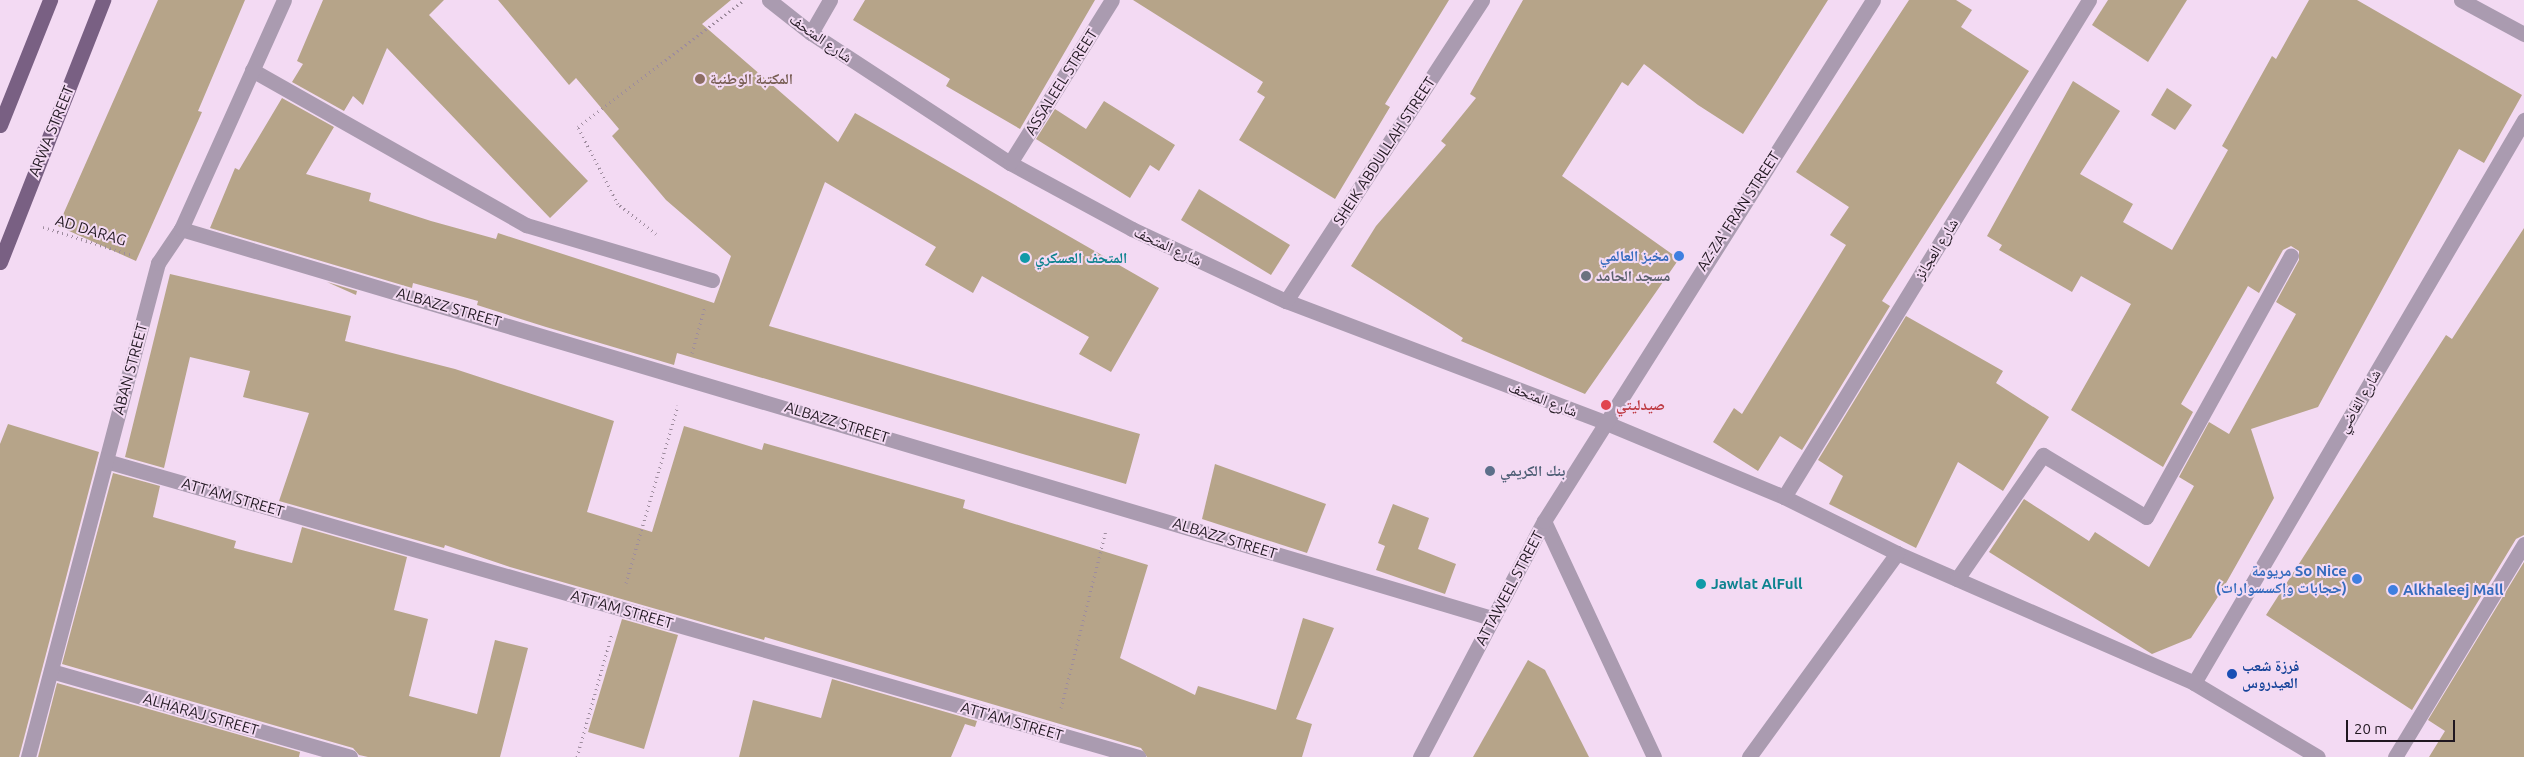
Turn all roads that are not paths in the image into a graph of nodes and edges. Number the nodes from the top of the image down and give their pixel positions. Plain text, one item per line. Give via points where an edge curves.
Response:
1 (50, 0) edge
2 (103, 0) edge
3 (284, 0) edge
4 (769, 0) edge
5 (830, 0) edge
6 (1112, 0) edge
7 (1482, 0) edge
8 (1873, 0) edge
9 (2089, 0) edge
10 (2461, 0) edge
11 (811, 32) junction
12 (2524, 34) edge
13 (252, 70) junction
14 (2524, 120) edge
15 (0, 125) edge
16 (1010, 163) junction
17 (181, 229) junction
18 (2291, 255) dead end
19 (0, 262) edge
20 (712, 280) dead end
21 (1286, 301) junction
22 (1604, 422) junction
23 (106, 461) junction
24 (1784, 498) junction
25 (1544, 521) junction
26 (2524, 544) edge
27 (1897, 553) junction
28 (1957, 579) junction
29 (1492, 618) junction
30 (51, 671) junction
31 (2194, 683) junction
32 (28, 757) edge
33 (350, 757) edge
34 (1138, 757) edge
35 (1420, 757) edge
36 (1654, 757) edge
37 (1749, 757) edge
38 (2318, 757) edge
39 (2395, 757) edge

1 - 15 main road
2 - 19 main road, ARWA STREET
3 - 13 street, ABAN STREET
4 - 11 street, شارع المتحف
5 - 11 street
6 - 16 street, ASSALEEL STREET
7 - 21 street, SHEIK ABDULLAH STREET
8 - 22 street, AZ-ZA' FRAN STREET
9 - 24 street, شارع العجائز
10 - 12 street
11 - 16 street, شارع المتحف
13 - 17 street, ABAN STREET
13 - 20 street via 526,224
14 - 31 street, شارع القاضي
16 - 21 street, شارع المتحف via 1132,228
17 - 23 street, ABAN STREET via 158,263
17 - 29 street, ALBAZZ STREET
18 - 28 street via 2146,517 2043,455
21 - 22 street, شارع المتحف
22 - 24 street, شارع المتحف
22 - 25 street, ATTAWEEL STREET
23 - 30 street, ABAN STREET
23 - 34 street, ATT'AM STREET
24 - 27 street, شارع المتحف
25 - 29 street, ATTAWEEL STREET
25 - 36 street
26 - 39 street
27 - 28 street, شارع المتحف
27 - 37 street
28 - 31 street, شارع المتحف
29 - 35 street, ATTAWEEL STREET
30 - 32 street, ABAN STREET
30 - 33 street, ALHARAJ STREET
31 - 38 street, شارع المتحف

